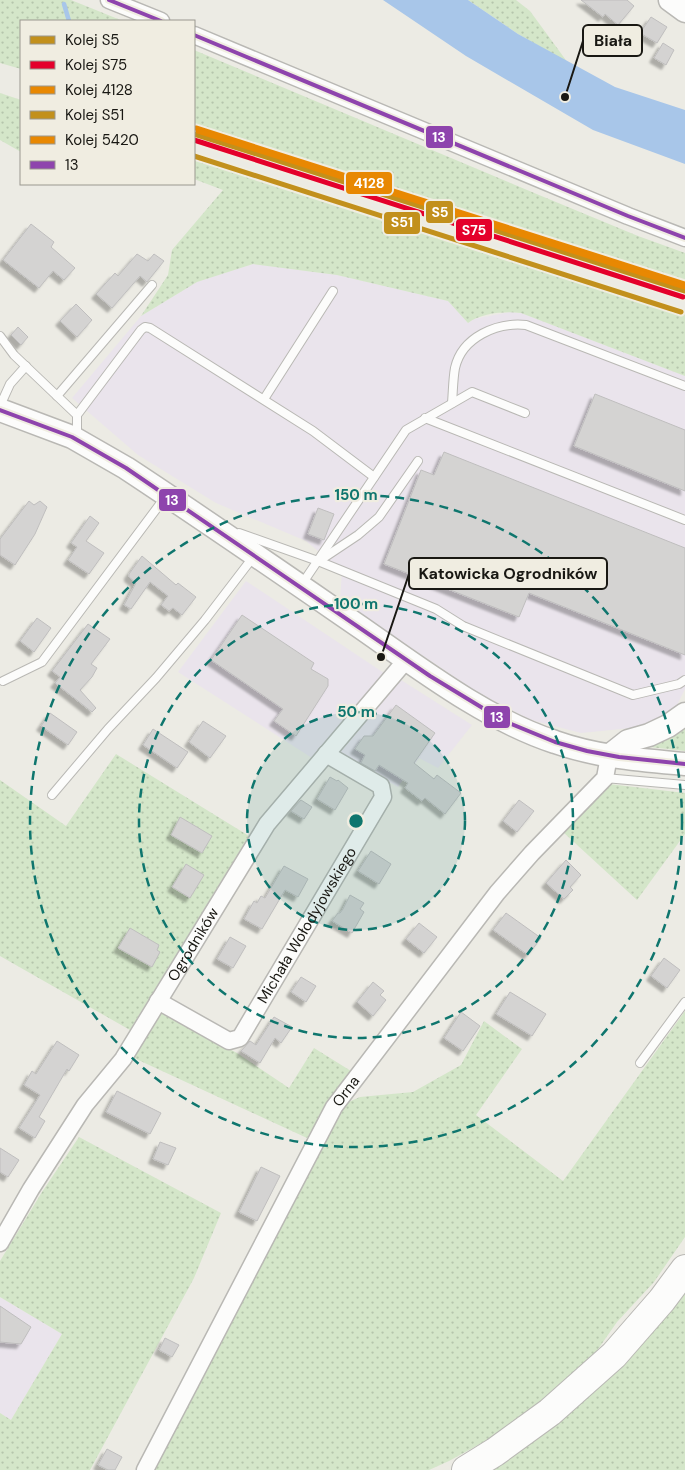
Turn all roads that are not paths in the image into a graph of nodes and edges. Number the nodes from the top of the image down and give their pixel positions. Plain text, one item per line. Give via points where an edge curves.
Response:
1 (109, 0) edge
2 (670, 0) edge
3 (685, 11) edge
4 (159, 20) edge
5 (195, 35) edge
6 (685, 238) edge
7 (152, 285) dead end
8 (333, 291) dead end
9 (0, 336) edge
10 (26, 366) junction
11 (685, 386) edge
12 (57, 396) junction
13 (264, 399) junction
14 (452, 403) junction
15 (0, 406) edge
16 (0, 410) edge
17 (525, 413) dead end
18 (77, 416) junction
19 (425, 418) junction
20 (77, 440) junction
21 (418, 461) dead end
22 (374, 477) junction
23 (167, 495) junction
24 (685, 520) edge
25 (206, 522) junction
26 (255, 554) junction
27 (318, 561) junction
28 (301, 586) junction
29 (407, 659) junction
30 (2, 682) dead end
31 (683, 683) edge
32 (685, 714) edge
33 (326, 754) junction
34 (685, 764) edge
35 (607, 767) junction
36 (685, 785) edge
37 (52, 795) dead end
38 (158, 1001) junction
39 (685, 1002) edge
40 (640, 1063) dead end
41 (0, 1243) edge
42 (685, 1270) edge
43 (145, 1470) edge
44 (466, 1470) edge

1 - 4 street
2 - 3 street
5 - 6 street
7 - 12 lane
8 - 13 lane
9 - 10 lane
10 - 12 lane
10 - 15 lane via 10,384
11 - 14 lane via 526,324 512,323 481,334 463,352 455,368
12 - 18 lane
13 - 18 lane via 145,327
13 - 22 lane
14 - 17 lane via 472,392
14 - 19 lane
16 - 20 street
18 - 20 lane
19 - 22 lane via 406,430
19 - 24 lane
20 - 23 street
21 - 27 lane via 379,517
22 - 27 lane
23 - 25 street
23 - 30 lane via 42,662
25 - 26 street
25 - 27 lane
26 - 28 street
26 - 37 lane via 205,620
27 - 28 lane
27 - 31 lane via 436,609 464,626 634,695
28 - 29 street
29 - 33 street, Ogrodników
29 - 35 street via 472,702 534,734 581,750
32 - 35 street via 668,726 628,741
33 - 38 street, Ogrodników via 267,824
33 - 38 street, Michała Wołodyjowskiego via 381,786 383,797 240,1038 229,1041
34 - 35 street
35 - 36 lane
35 - 43 street, Orna via 497,893 334,1107
38 - 41 street, Ogrodników via 123,1059 86,1105
39 - 40 lane
42 - 44 highway via 614,1355 550,1412

